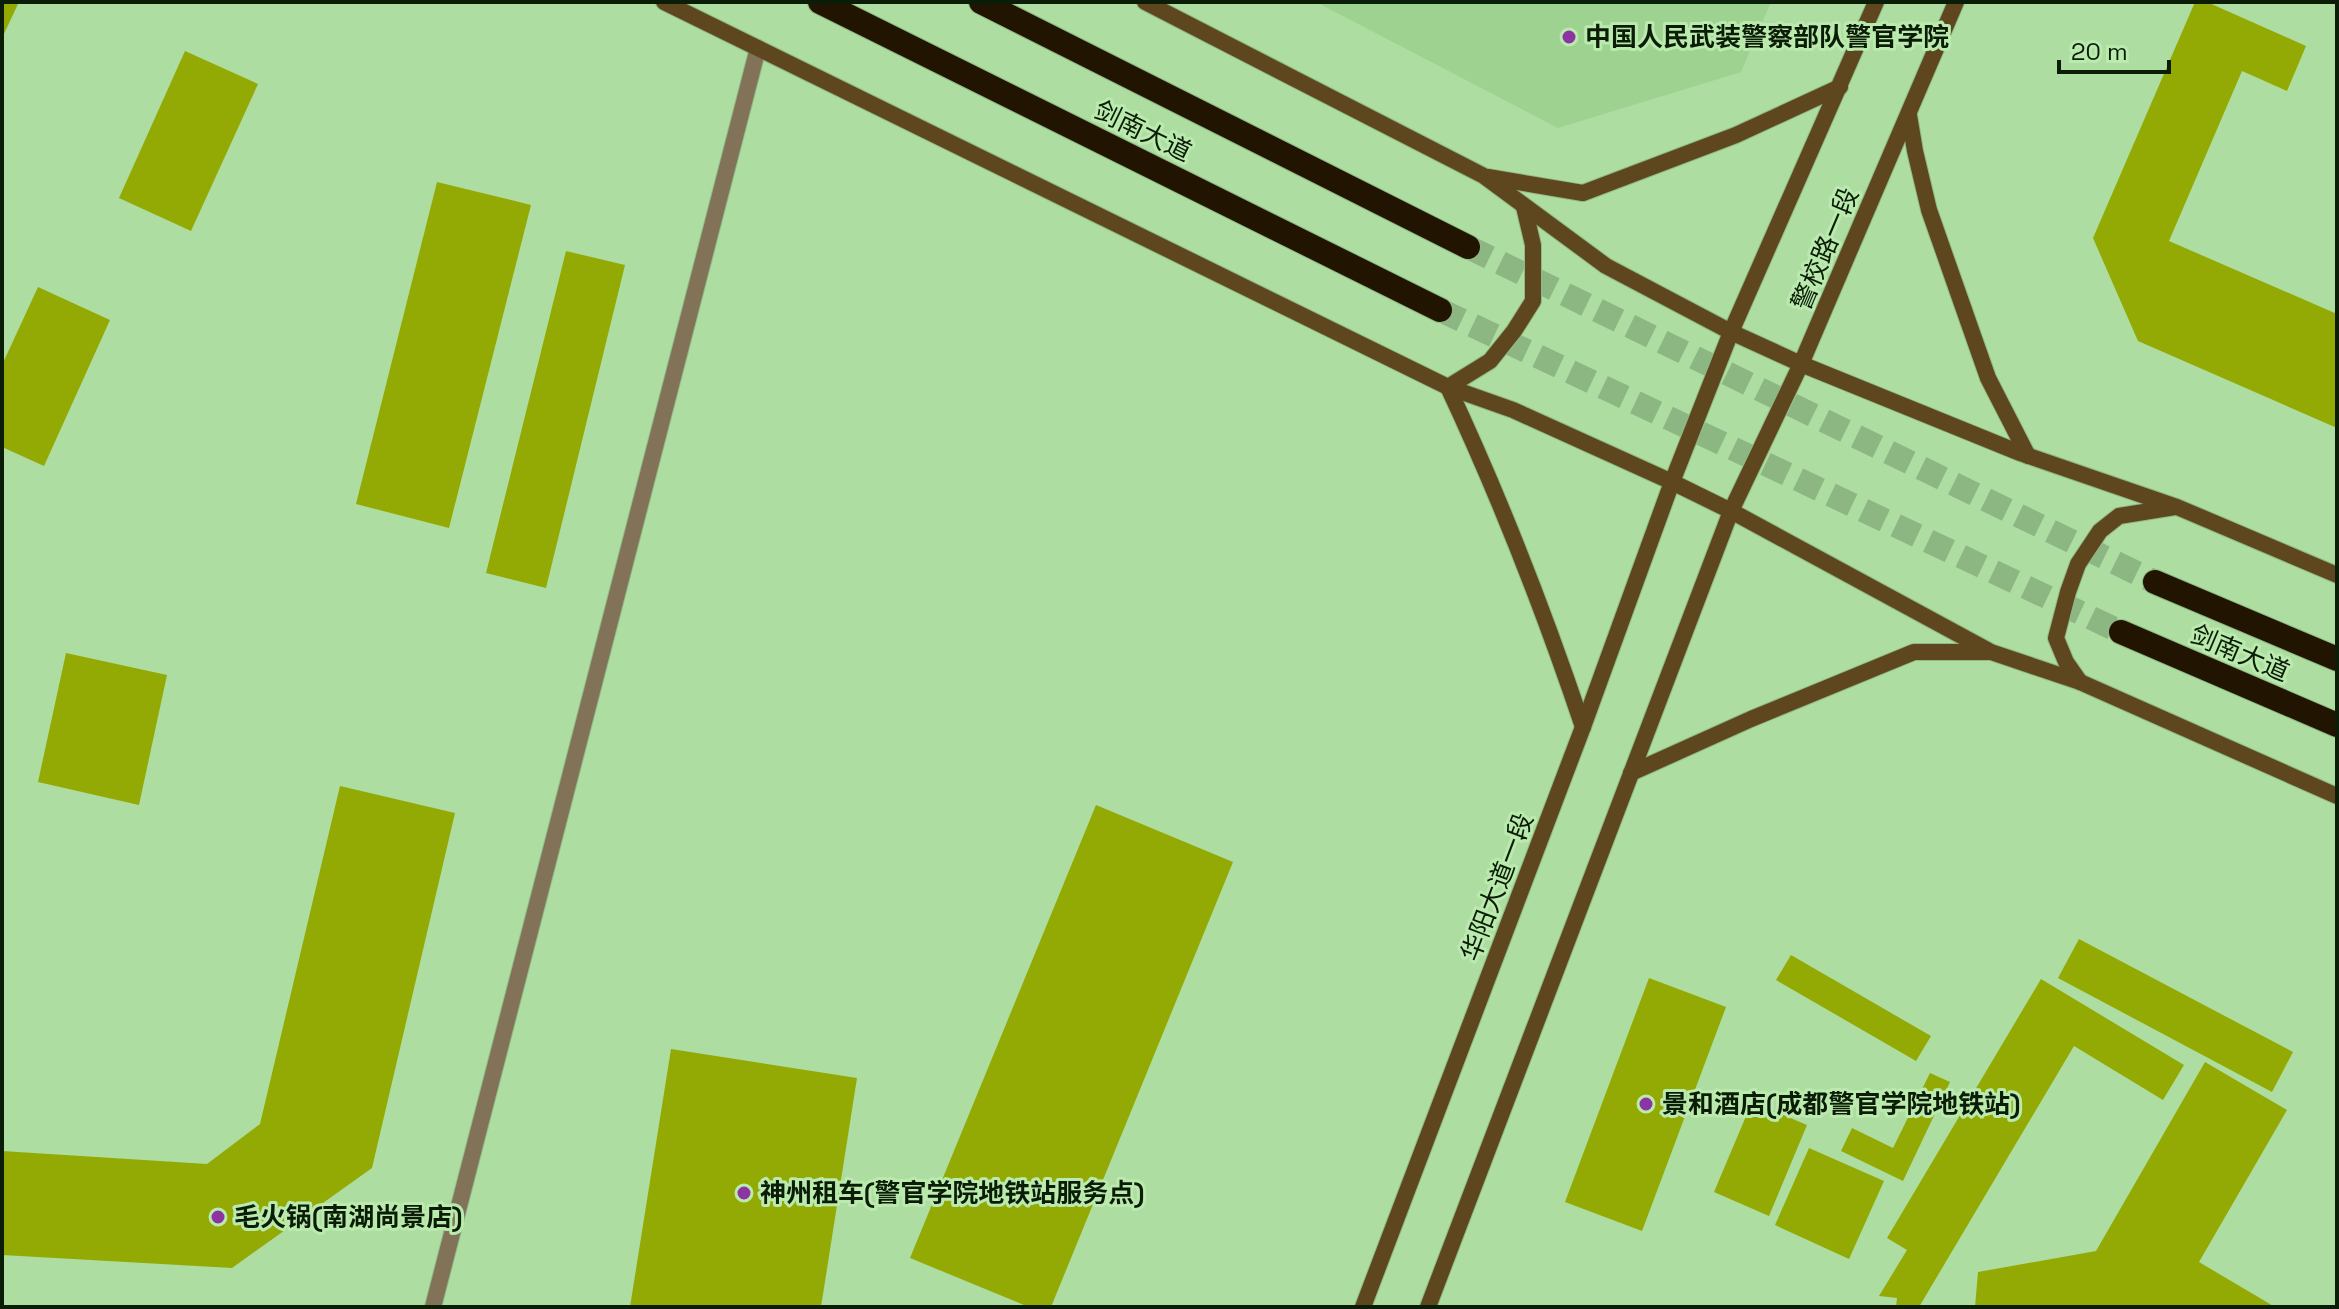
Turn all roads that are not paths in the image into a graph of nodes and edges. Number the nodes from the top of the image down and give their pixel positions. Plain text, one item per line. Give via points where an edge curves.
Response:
1 (664, 2) edge
2 (820, 2) edge
3 (981, 2) edge
4 (1145, 2) edge
5 (1876, 2) edge
6 (1956, 2) edge
7 (758, 48) junction
8 (1840, 87) junction
9 (1909, 112) junction
10 (1484, 176) junction
11 (1524, 207) junction
12 (1468, 247) tunnel mouth
13 (1440, 310) tunnel mouth
14 (1731, 332) junction
15 (1801, 364) junction
16 (1448, 387) junction
17 (2028, 456) junction
18 (1672, 482) junction
19 (2177, 507) junction
20 (1731, 511) junction
21 (2337, 575) edge
22 (2155, 582) tunnel mouth
23 (2121, 632) tunnel mouth
24 (1991, 652) junction
25 (2337, 659) edge
26 (2080, 682) junction
27 (2337, 725) edge
28 (1583, 727) junction
29 (1631, 773) junction
30 (2337, 796) edge
31 (433, 1307) edge
32 (1363, 1307) edge
33 (1428, 1307) edge

1 - 7 main road
2 - 13 highway, 剑南大道
3 - 12 highway, 剑南大道
4 - 10 main road
5 - 8 main road, 警校路一段
6 - 9 main road, 警校路一段
7 - 16 main road
7 - 31 street
8 - 10 main road via 1736,135 1583,193
8 - 14 main road, 警校路一段
9 - 15 main road, 警校路一段
9 - 17 main road via 1934,224 1988,378
10 - 11 main road
11 - 14 main road via 1606,266
11 - 16 main road via 1533,245 1533,301 1490,361
14 - 15 main road
14 - 18 main road, 警校路一段
15 - 17 main road
15 - 20 main road, 警校路一段
16 - 18 main road via 1513,410
16 - 28 main road via 1547,620
17 - 19 main road
18 - 20 main road
18 - 28 main road, 华阳大道一段
19 - 21 main road
19 - 26 main road via 2119,516 2100,531 2078,564 2056,638
20 - 24 main road
20 - 29 main road
22 - 25 highway, 剑南大道
23 - 27 highway, 剑南大道
24 - 26 main road
24 - 29 main road via 1914,652
26 - 30 main road
28 - 32 main road, 华阳大道一段
29 - 33 main road

